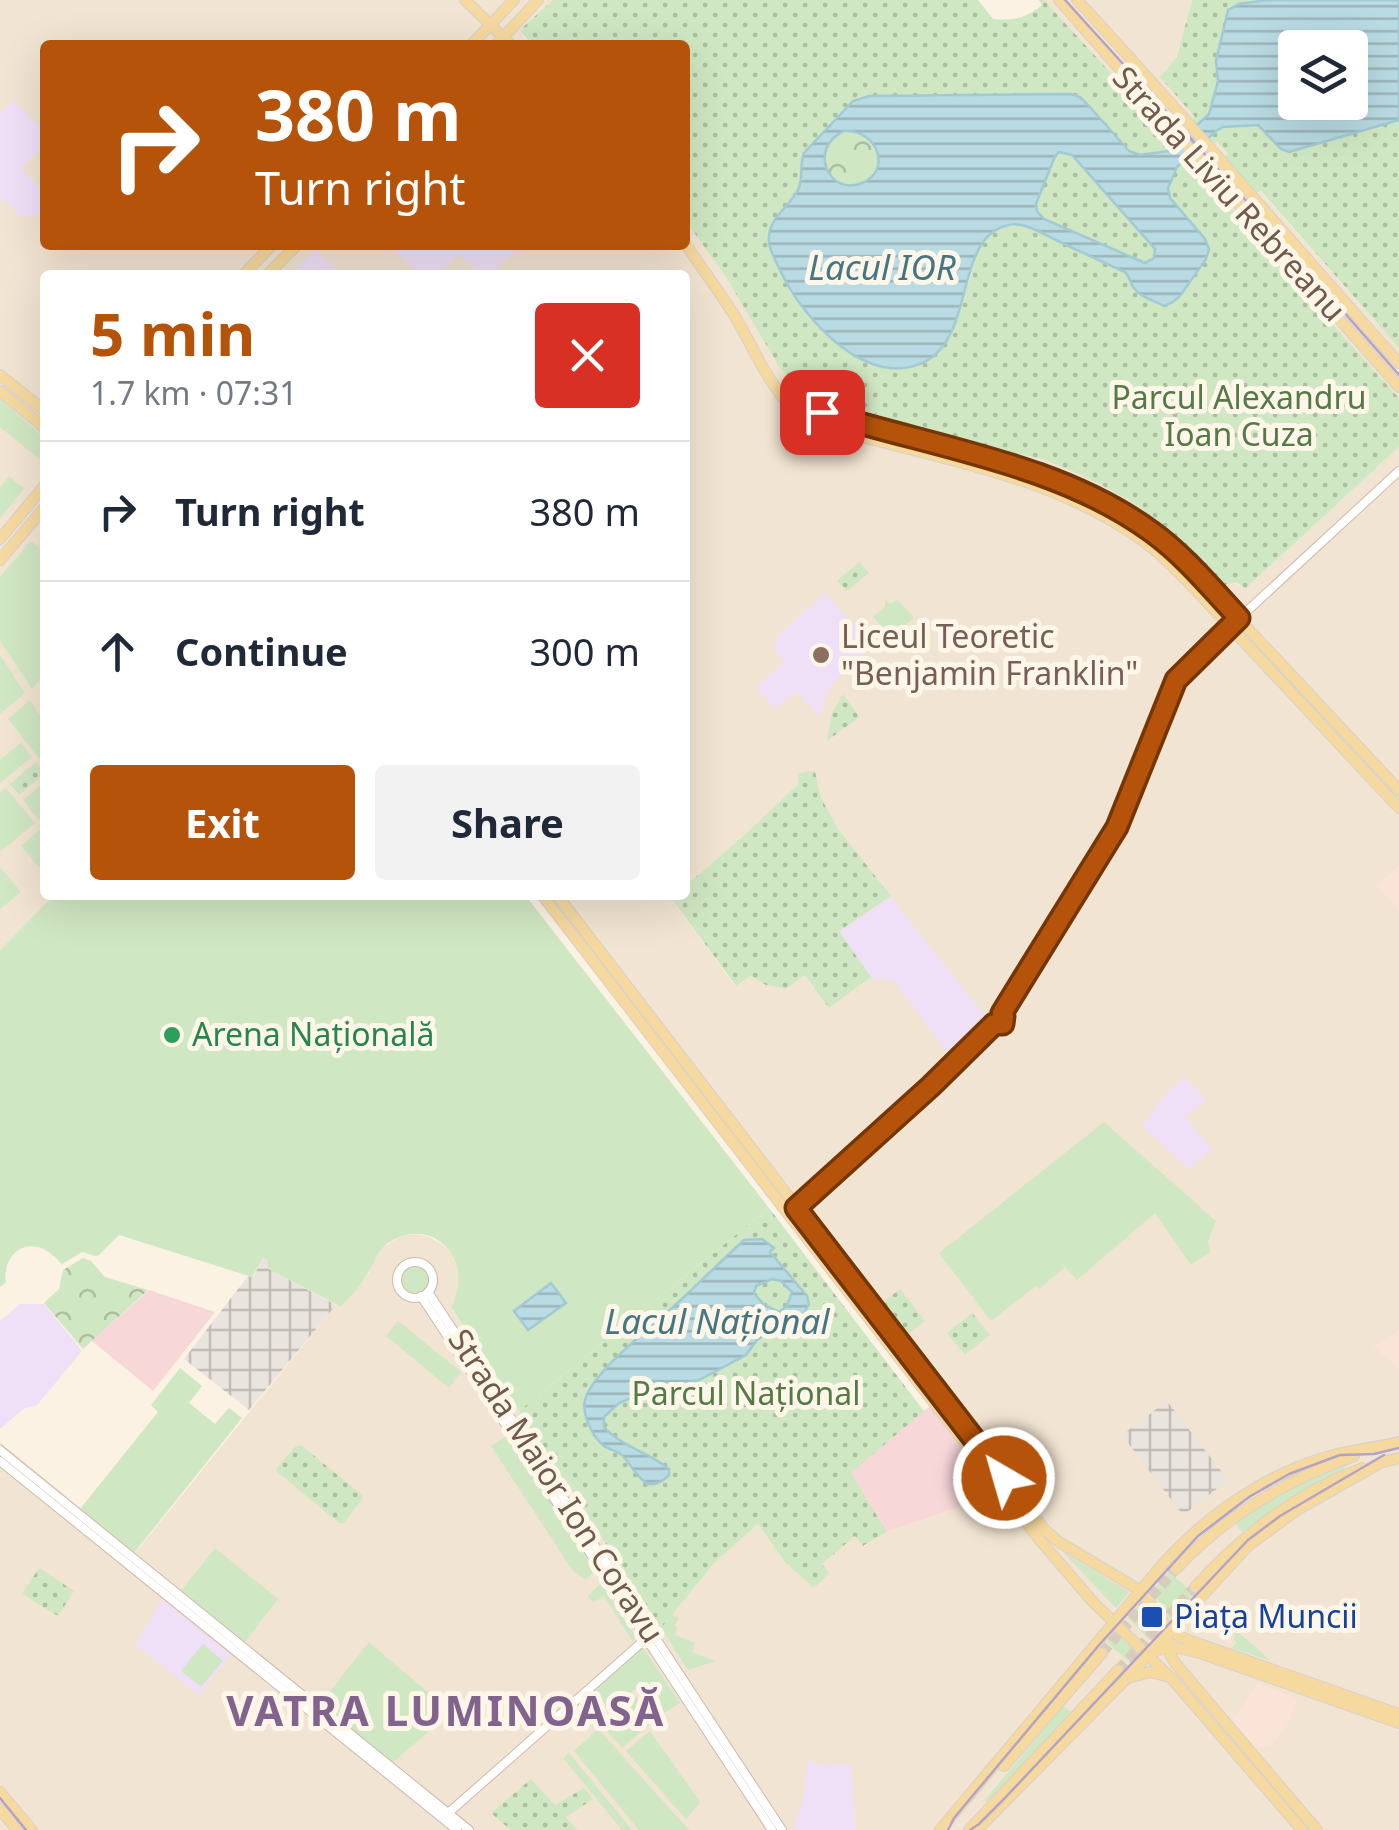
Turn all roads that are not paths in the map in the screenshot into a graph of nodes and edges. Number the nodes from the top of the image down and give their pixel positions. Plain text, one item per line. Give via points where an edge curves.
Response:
1 (465, 0) edge
2 (514, 0) edge
3 (538, 0) edge
4 (1059, 0) edge
5 (1077, 0) edge
6 (490, 24) junction
7 (476, 40) edge
8 (502, 40) edge
9 (505, 40) edge
10 (267, 250) edge
11 (292, 250) edge
12 (689, 250) edge
13 (247, 270) edge
14 (272, 270) edge
15 (1399, 363) edge
16 (0, 375) edge
17 (1399, 387) edge
18 (0, 391) edge
19 (780, 394) junction
20 (40, 407) edge
21 (802, 417) junction
22 (839, 418) junction
23 (40, 424) edge
24 (794, 431) dead end
25 (1399, 471) edge
26 (40, 491) edge
27 (40, 514) edge
28 (0, 539) edge
29 (0, 560) edge
30 (1234, 623) junction
31 (1399, 790) edge
32 (1399, 808) edge
33 (546, 900) edge
34 (561, 900) edge
35 (792, 1211) junction
36 (424, 1294) junction
37 (1399, 1442) edge
38 (1374, 1449) junction
39 (0, 1450) edge
40 (1399, 1458) edge
41 (0, 1461) edge
42 (1382, 1462) junction
43 (1176, 1570) tunnel mouth
44 (1195, 1586) tunnel mouth
45 (1140, 1591) junction
46 (1114, 1622) junction
47 (1170, 1631) junction
48 (649, 1636) junction
49 (1169, 1646) junction
50 (1102, 1654) tunnel mouth
51 (1148, 1654) junction
52 (1123, 1674) junction
53 (1172, 1679) junction
54 (1399, 1714) edge
55 (1399, 1723) edge
56 (0, 1792) edge
57 (0, 1810) edge
58 (445, 1816) junction
59 (777, 1829) edge
60 (17, 1830) edge
61 (32, 1830) edge
62 (456, 1830) edge
63 (469, 1830) edge
64 (943, 1830) edge
65 (969, 1830) edge
66 (977, 1830) edge
67 (1302, 1830) edge
68 (1317, 1830) edge

1 - 6 main road
2 - 6 main road
3 - 9 main road
4 - 17 main road, Strada Liviu Rebreanu
5 - 15 main road, Strada Liviu Rebreanu
6 - 7 main road
6 - 8 main road
10 - 13 main road
11 - 14 main road
12 - 19 main road
16 - 20 main road
18 - 23 main road
19 - 21 main road
19 - 22 main road
21 - 22 main road
21 - 24 main road
21 - 30 main road via 1036,484 1081,504 1152,548
22 - 30 main road via 1087,493 1166,543
25 - 30 street
26 - 28 main road
27 - 29 main road
30 - 31 main road
30 - 32 main road
30 - 35 street via 1176,680 1117,827 1002,1013 1004,1022 994,1024
33 - 35 main road
34 - 35 main road
35 - 45 main road via 1045,1530
35 - 46 main road via 1039,1539
36 - 36 street, Strada Maior Ion Coravu via 433,1278 426,1266 405,1265 397,1276 400,1290
36 - 48 street, Strada Maior Ion Coravu
37 - 38 main road
38 - 43 main road via 1263,1498 1214,1532
38 - 45 main road via 1314,1461 1247,1494 1198,1528
39 - 58 street
40 - 42 main road
41 - 58 street
42 - 44 main road via 1270,1516
42 - 47 main road via 1255,1540
45 - 46 main road
45 - 47 main road
46 - 51 main road
46 - 64 main road
47 - 49 main road
47 - 51 main road
47 - 54 main road
48 - 58 street
48 - 59 street, Strada Maior Ion Coravu
49 - 51 main road
49 - 55 main road
49 - 68 main road via 1190,1682
50 - 64 main road
51 - 52 main road
51 - 53 main road
52 - 53 main road
52 - 65 main road
52 - 66 main road
53 - 67 main road
56 - 61 main road
57 - 60 main road
58 - 62 street
58 - 63 street

